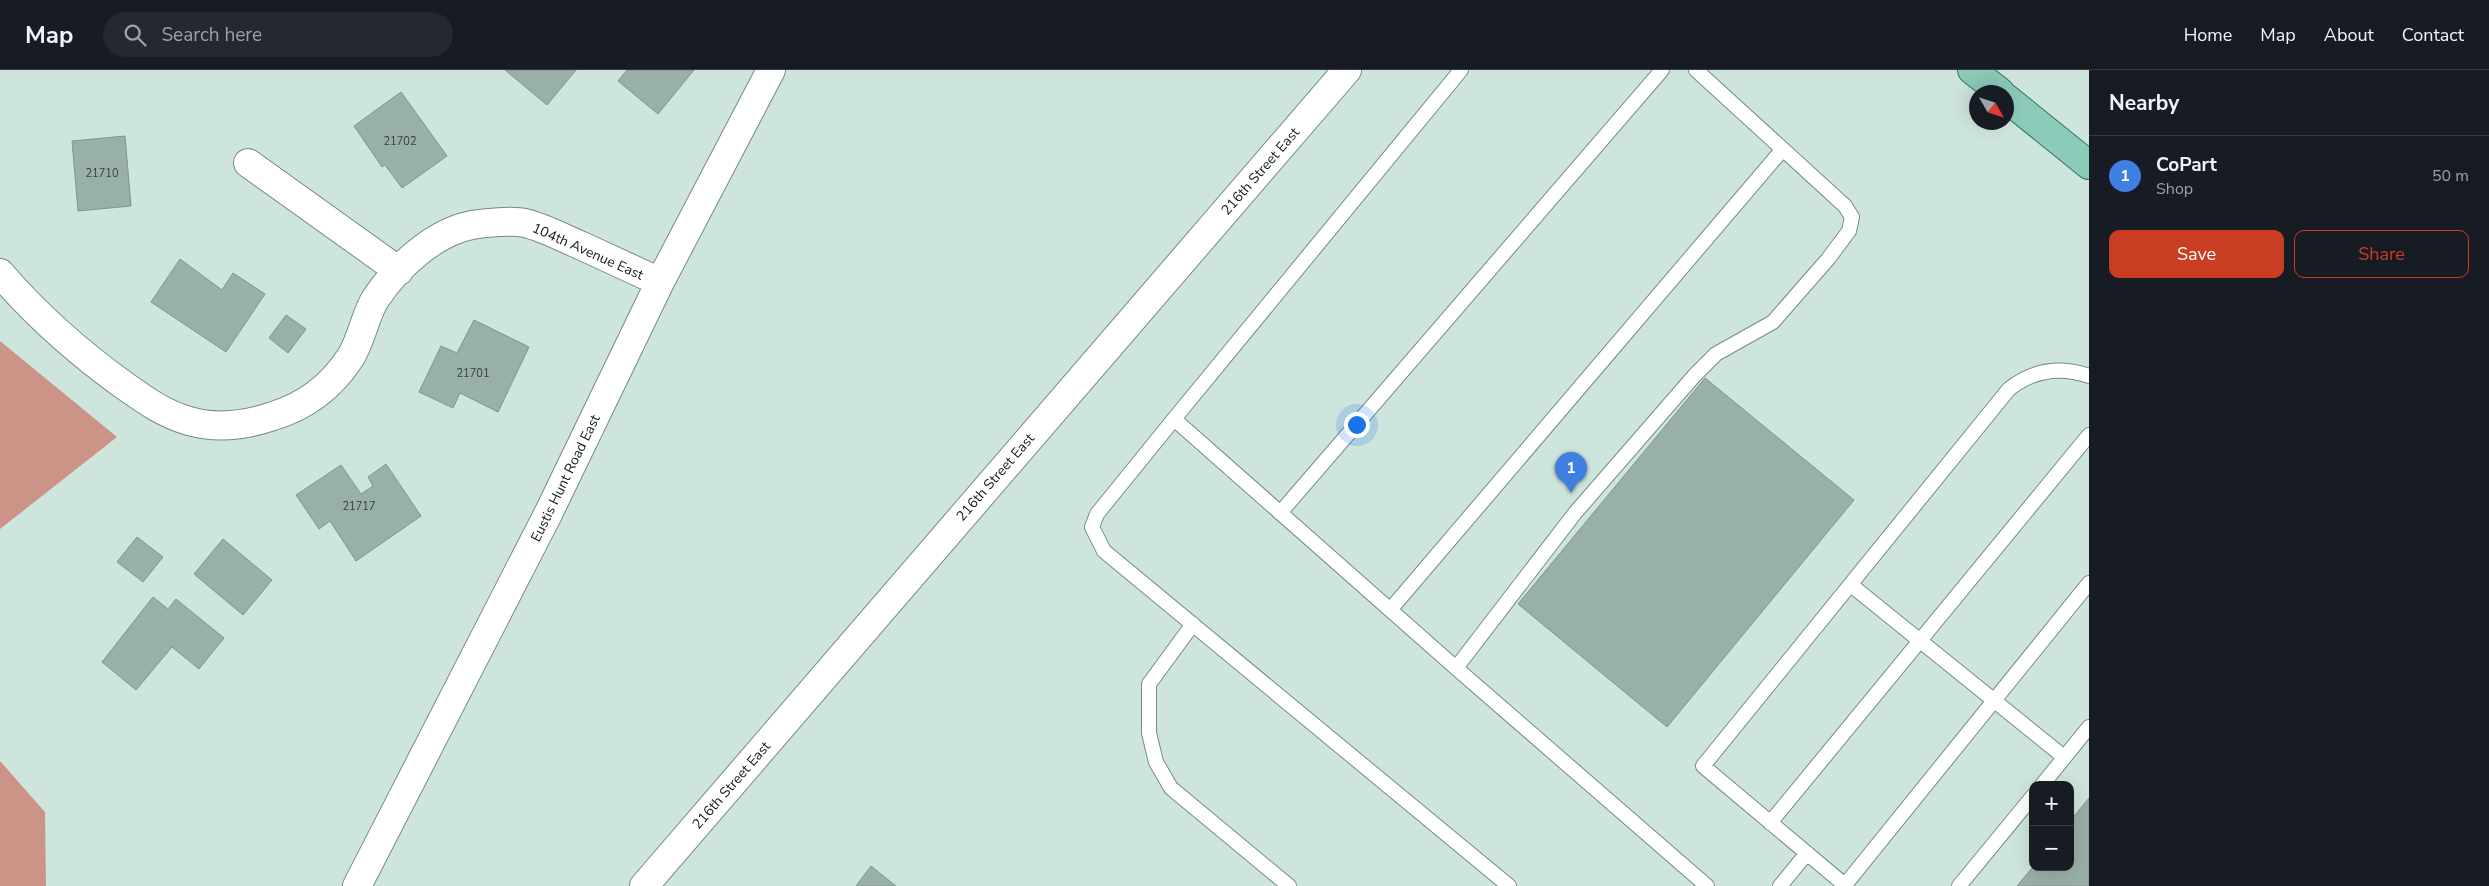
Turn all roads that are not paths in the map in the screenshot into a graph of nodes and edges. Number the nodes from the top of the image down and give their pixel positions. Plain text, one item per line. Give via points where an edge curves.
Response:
1 (771, 70) edge
2 (1347, 70) edge
3 (1462, 70) edge
4 (1662, 70) edge
5 (1696, 70) edge
6 (1972, 70) edge
7 (1991, 85) edge
8 (2014, 104) edge
9 (1782, 149) junction
10 (248, 163) dead end
11 (2089, 165) edge
12 (399, 271) junction
13 (0, 274) edge
14 (660, 282) junction
15 (2089, 376) edge
16 (1174, 419) junction
17 (2089, 435) edge
18 (1280, 514) junction
19 (2089, 584) edge
20 (1851, 585) junction
21 (1390, 610) junction
22 (1194, 624) junction
23 (1920, 640) junction
24 (1456, 668) junction
25 (1994, 700) junction
26 (2089, 727) edge
27 (2064, 757) junction
28 (2045, 781) edge
29 (2029, 801) edge
30 (1770, 822) junction
31 (1807, 853) junction
32 (357, 886) edge
33 (644, 886) edge
34 (1289, 886) edge
35 (1509, 886) edge
36 (1708, 886) edge
37 (1780, 886) edge
38 (1845, 886) edge
39 (1959, 886) edge

1 - 14 street, Eustis Hunt Road East
2 - 33 street, 216th Street East
3 - 16 lane
4 - 18 lane
5 - 9 lane
6 - 7 main road
8 - 11 main road
9 - 21 lane
9 - 24 lane via 1845,206 1852,217 1849,231 1772,322 1716,354 1694,376 1575,513
10 - 12 street
12 - 13 street, 104th Avenue East via 375,299 351,358 310,402 248,424 217,425 190,422 159,410 88,360 24,301
12 - 14 street, 104th Avenue East via 416,252 431,242 470,225 523,222
14 - 32 street, Eustis Hunt Road East via 548,514
15 - 20 lane via 2070,370 2051,370 2022,379 2009,389
16 - 18 lane
16 - 22 lane via 1097,514 1092,527 1104,551
17 - 23 lane
18 - 21 lane
19 - 25 lane
20 - 23 lane
20 - 30 lane via 1703,766
21 - 24 lane
22 - 34 lane via 1149,684 1149,732 1156,762 1171,788
22 - 35 lane
23 - 25 lane
23 - 30 lane
24 - 36 lane
25 - 27 lane
25 - 38 lane
26 - 27 lane
27 - 28 lane
29 - 39 lane
30 - 31 lane
31 - 37 lane
31 - 38 lane

